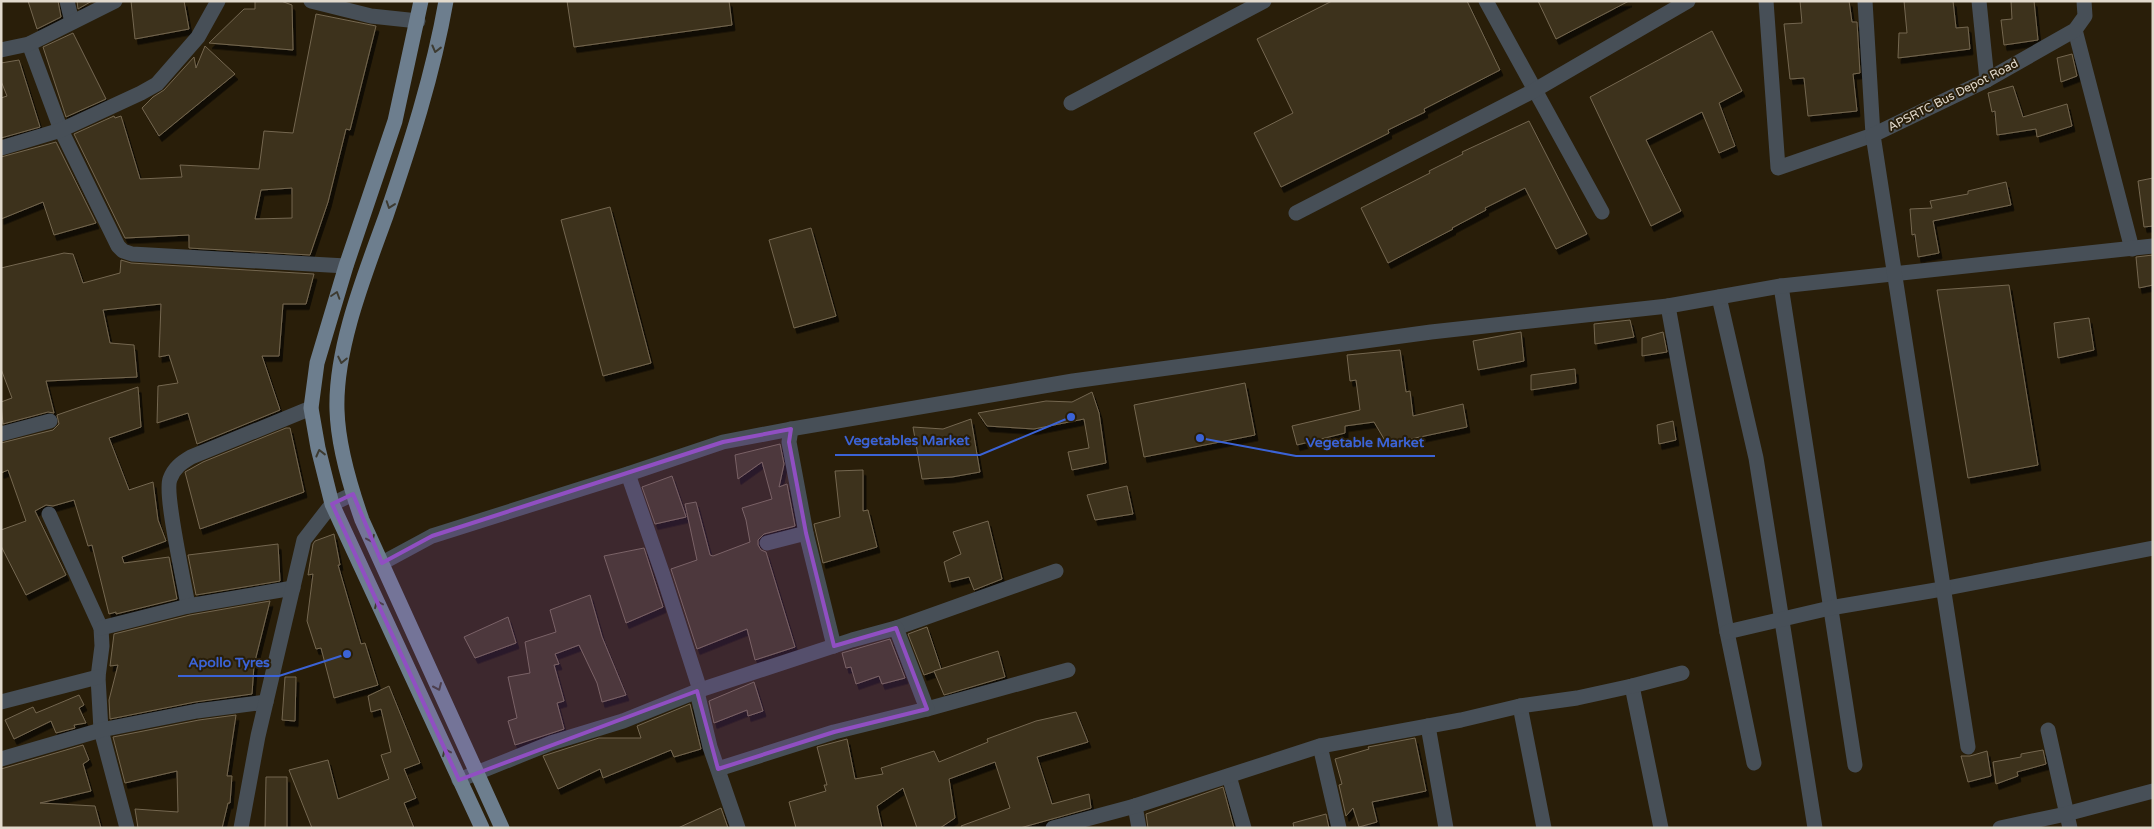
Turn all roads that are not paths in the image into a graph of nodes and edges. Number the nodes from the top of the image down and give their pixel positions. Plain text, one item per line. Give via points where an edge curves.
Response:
1 (67, 1) edge
2 (115, 1) edge
3 (218, 1) edge
4 (311, 1) edge
5 (421, 1) edge
6 (446, 1) edge
7 (1264, 1) edge
8 (1486, 1) edge
9 (1688, 1) edge
10 (1766, 1) edge
11 (1865, 1) edge
12 (1979, 1) edge
13 (2084, 1) edge
14 (331, 4) edge
15 (418, 21) junction
16 (72, 22) junction
17 (2075, 30) junction
18 (29, 44) junction
19 (1, 50) edge
20 (1987, 80) junction
21 (1535, 90) junction
22 (1071, 103) dead end
23 (61, 130) junction
24 (1873, 136) junction
25 (1, 148) edge
26 (1602, 212) dead end
27 (1296, 213) dead end
28 (2153, 246) edge
29 (2132, 249) junction
30 (346, 266) junction
31 (1895, 275) junction
32 (1781, 286) junction
33 (1719, 297) junction
34 (1668, 306) junction
35 (311, 408) junction
36 (50, 421) dead end
37 (792, 429) junction
38 (1, 434) edge
39 (628, 474) junction
40 (353, 494) junction
41 (332, 504) junction
42 (49, 514) dead end
43 (806, 534) junction
44 (767, 543) dead end
45 (2153, 548) edge
46 (382, 563) junction
47 (1056, 570) dead end
48 (292, 588) junction
49 (1942, 589) junction
50 (188, 606) junction
51 (1830, 608) junction
52 (1780, 619) junction
53 (101, 628) junction
54 (896, 628) junction
55 (1727, 632) junction
56 (834, 646) junction
57 (1068, 670) dead end
58 (1682, 673) dead end
59 (98, 677) junction
60 (1632, 686) junction
61 (700, 690) junction
62 (1, 702) edge
63 (266, 702) junction
64 (1520, 706) junction
65 (927, 709) junction
66 (1428, 726) junction
67 (101, 730) junction
68 (2048, 730) dead end
69 (1320, 746) junction
70 (1968, 747) dead end
71 (1, 759) edge
72 (1754, 763) dead end
73 (1855, 765) dead end
74 (718, 769) junction
75 (476, 772) junction
76 (1229, 776) junction
77 (459, 780) junction
78 (2153, 791) edge
79 (1135, 806) junction
80 (2068, 821) edge
81 (127, 828) edge
82 (241, 828) edge
83 (482, 828) edge
84 (502, 828) edge
85 (738, 828) edge
86 (1052, 828) edge
87 (1139, 828) edge
88 (1244, 828) edge
89 (1339, 828) edge
90 (1446, 828) edge
91 (1544, 828) edge
92 (1661, 828) edge
93 (1815, 828) edge
94 (2000, 828) edge

1 - 16 street
2 - 16 street
3 - 23 street via 198,37 157,84
4 - 14 street
5 - 15 main road
6 -> 40 main road via 417,126 367,269 339,374 337,410
7 - 22 street
8 - 21 street
9 - 21 street
10 - 24 street via 1778,168
11 - 24 street
12 - 20 street
13 - 17 street via 2085,16
14 - 15 street via 371,16
15 - 30 main road via 395,120
16 - 18 street
17 - 20 street, APSRTC Bus Depot Road
17 - 29 street
18 - 19 street
18 - 23 street
20 - 24 street, APSRTC Bus Depot Road
21 - 26 street
21 - 27 street
23 - 25 street
23 - 30 street via 123,251
24 - 31 street, APSRTC Bus Depot Road
28 - 29 street
29 - 31 street
35 -> 30 main road via 322,342
31 - 32 street
31 - 49 street, APSRTC Bus Depot Road
32 - 33 street
32 - 51 street
33 - 34 street
33 - 52 street via 1756,458
34 - 37 street via 1431,332 1073,381
34 - 55 street
41 -> 35 main road
35 - 50 street via 191,457 177,466 169,481 169,500
36 - 38 street
37 - 39 street via 723,442
37 - 43 street via 789,442
39 - 46 street via 432,536
39 - 61 street
40 - 41 street
40 -> 46 main road
41 - 48 street via 304,540
77 -> 41 main road
42 - 53 street
43 - 44 street
43 - 56 street
45 - 49 street
46 -> 75 main road
47 - 54 street
48 - 50 street
48 - 63 street
49 - 51 street
49 - 70 street, APSRTC Bus Depot Road
50 - 53 street
51 - 52 street
51 - 73 street
52 - 55 street
52 - 93 street
53 - 59 street
54 - 56 street
54 - 65 street
55 - 72 street
56 - 61 street
57 - 65 street
58 - 60 street
59 - 62 street
59 - 67 street
60 - 64 street
60 - 92 street
61 - 74 street via 698,696
61 - 75 street via 623,721 551,743
63 - 67 street via 197,711
63 - 82 street
64 - 66 street
64 - 91 street
65 - 74 street via 834,732
66 - 69 street
66 - 90 street
67 - 71 street
67 - 81 street
68 - 80 street
69 - 76 street
69 - 89 street
74 - 85 street
75 - 77 street
75 - 84 main road
76 - 79 street
76 - 88 street
77 - 83 main road
78 - 80 street
79 - 86 street
79 - 87 street
80 - 94 street

